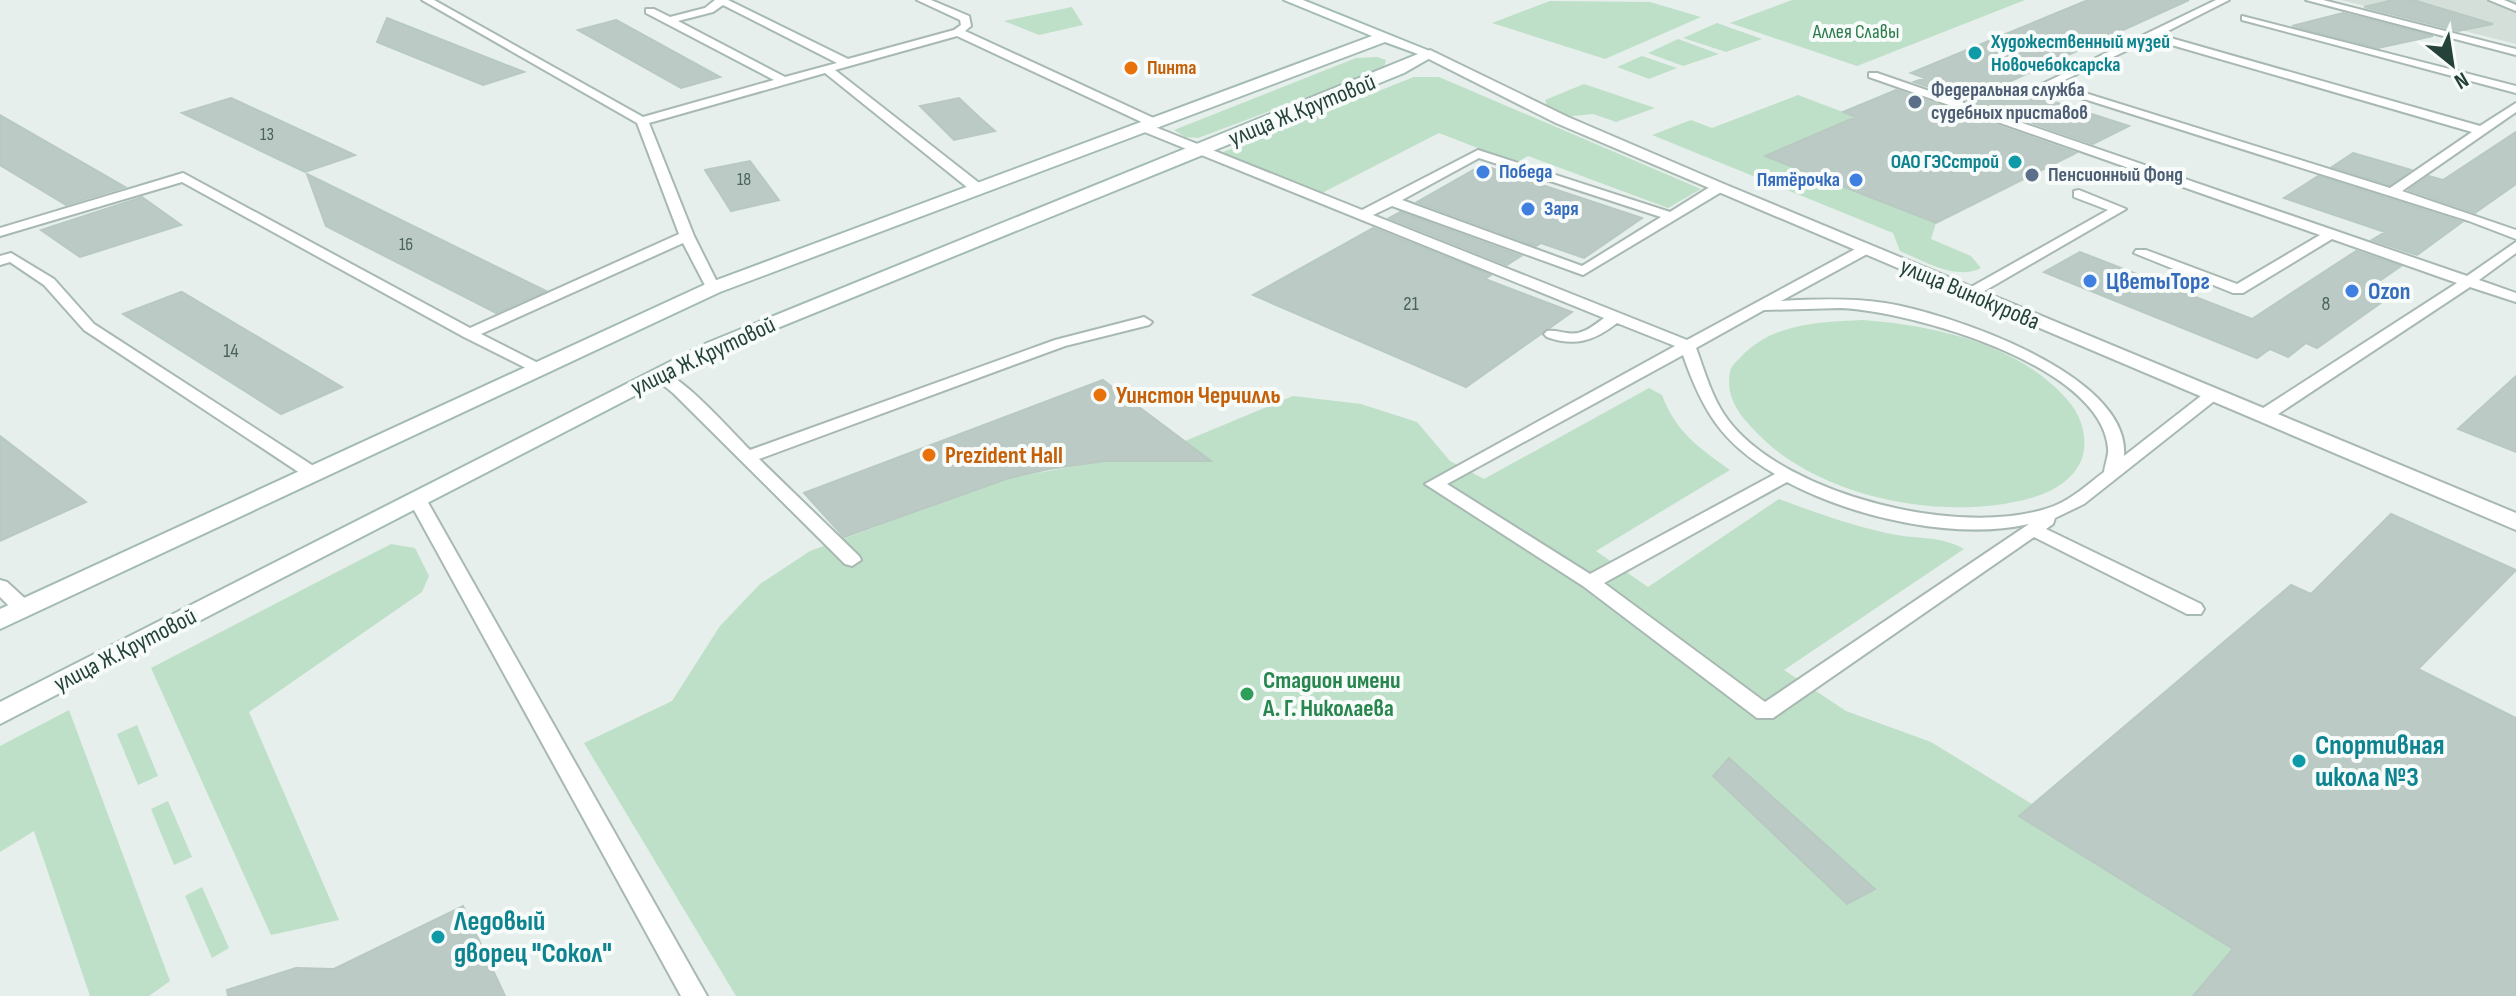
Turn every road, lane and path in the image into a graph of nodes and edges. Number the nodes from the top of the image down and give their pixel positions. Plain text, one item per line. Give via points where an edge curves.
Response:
1 (427, 0) edge
2 (922, 0) edge
3 (1291, 0) edge
4 (1324, 0) edge
5 (2224, 0) edge
6 (2311, 0) edge
7 (2494, 0) edge
8 (721, 1) edge
9 (2516, 8) edge
10 (650, 11) dead end
11 (2246, 18) dead end
12 (671, 20) junction
13 (958, 32) junction
14 (2149, 35) junction
15 (1384, 37) junction
16 (2516, 52) edge
17 (1430, 54) junction
18 (847, 63) junction
19 (827, 69) junction
20 (1873, 75) dead end
21 (784, 81) junction
22 (2516, 90) edge
23 (2516, 107) edge
24 (642, 121) junction
25 (1151, 126) junction
26 (2482, 131) junction
27 (1200, 151) junction
28 (1718, 188) junction
29 (978, 189) junction
30 (2392, 192) junction
31 (2079, 194) dead end
32 (1391, 201) junction
33 (1362, 215) junction
34 (1670, 216) junction
35 (0, 232) edge
36 (2331, 234) junction
37 (2516, 235) edge
38 (687, 236) junction
39 (2516, 246) edge
40 (1864, 250) junction
41 (2141, 253) dead end
42 (0, 261) edge
43 (1583, 271) junction
44 (2468, 282) junction
45 (713, 288) junction
46 (1554, 290) junction
47 (1969, 294) junction
48 (2516, 298) edge
49 (1761, 306) junction
50 (1616, 316) junction
51 (1144, 322) dead end
52 (469, 334) junction
53 (1552, 334) dead end
54 (1688, 346) junction
55 (536, 368) junction
56 (659, 375) junction
57 (2212, 395) junction
58 (2263, 416) junction
59 (747, 457) junction
60 (312, 473) junction
61 (2112, 474) junction
62 (1787, 475) junction
63 (417, 499) junction
64 (2059, 512) junction
65 (2516, 522) edge
66 (2032, 529) junction
67 (852, 560) dead end
68 (1590, 582) junction
69 (0, 586) edge
70 (24, 609) junction
71 (2194, 609) dead end
72 (0, 620) edge
73 (0, 714) edge
74 (694, 996) edge

1 - 24 lane
2 - 13 lane via 965,18 966,26
3 - 15 main road, улица Винокурова
4 - 17 main road, улица Винокурова via 1400,28
5 - 14 lane
6 - 16 lane
7 - 9 lane
8 - 12 lane via 709,10
8 - 18 lane
10 - 12 lane
11 - 22 lane
12 - 21 lane
13 - 18 lane
13 - 25 lane
14 - 26 lane
14 - 30 lane via 2046,85
15 - 17 main road, улица Винокурова
15 - 25 main road, улица Ж.Крутовой
17 - 27 main road, улица Ж.Крутовой
17 - 28 main road, улица Винокурова via 1562,120
18 - 19 lane
19 - 21 lane
19 - 29 lane
20 - 36 lane
21 - 24 lane
23 - 26 lane
24 - 38 lane
25 - 27 lane
25 - 29 main road, улица Ж.Крутовой
26 - 30 lane
27 - 33 lane
27 - 56 main road, улица Ж.Крутовой via 846,292
28 - 34 lane
28 - 40 main road, улица Винокурова
29 - 45 main road, улица Ж.Крутовой
30 - 37 lane
31 - 47 lane via 2119,209
32 - 33 lane
32 - 34 lane via 1478,154
32 - 43 lane
33 - 46 lane
34 - 43 lane
35 - 52 lane via 183,177
36 - 41 lane via 2238,290
36 - 44 lane
38 - 45 lane
38 - 52 lane
39 - 44 lane
40 - 47 main road, улица Винокурова
40 - 49 lane
42 - 60 lane via 11,257 49,282 89,327
43 - 46 lane
44 - 48 lane
44 - 58 lane
45 - 55 main road, улица Ж.Крутовой
46 - 50 lane
47 - 57 main road, улица Винокурова
49 - 54 lane
49 - 61 lane via 1889,308 2007,346 2084,394 2104,418 2117,446
50 - 53 lane via 1588,338 1565,340
50 - 54 lane
51 - 59 lane via 1031,353
52 - 55 lane
54 - 62 lane via 1712,411 1757,457
54 - 68 lane via 1434,484
55 - 60 main road, улица Ж.Крутовой
56 - 59 lane
56 - 63 main road, улица Ж.Крутовой
57 - 58 main road, улица Винокурова
57 - 61 lane
58 - 65 main road, улица Винокурова
59 - 67 lane
60 - 70 main road, улица Ж.Крутовой
61 - 64 lane
62 - 64 lane via 1863,505 1912,517 1969,523
62 - 68 lane
63 - 73 main road, улица Ж.Крутовой
63 - 74 lane
64 - 66 lane
66 - 68 lane via 1765,713
66 - 71 lane
69 - 70 lane
70 - 72 main road, улица Ж.Крутовой

